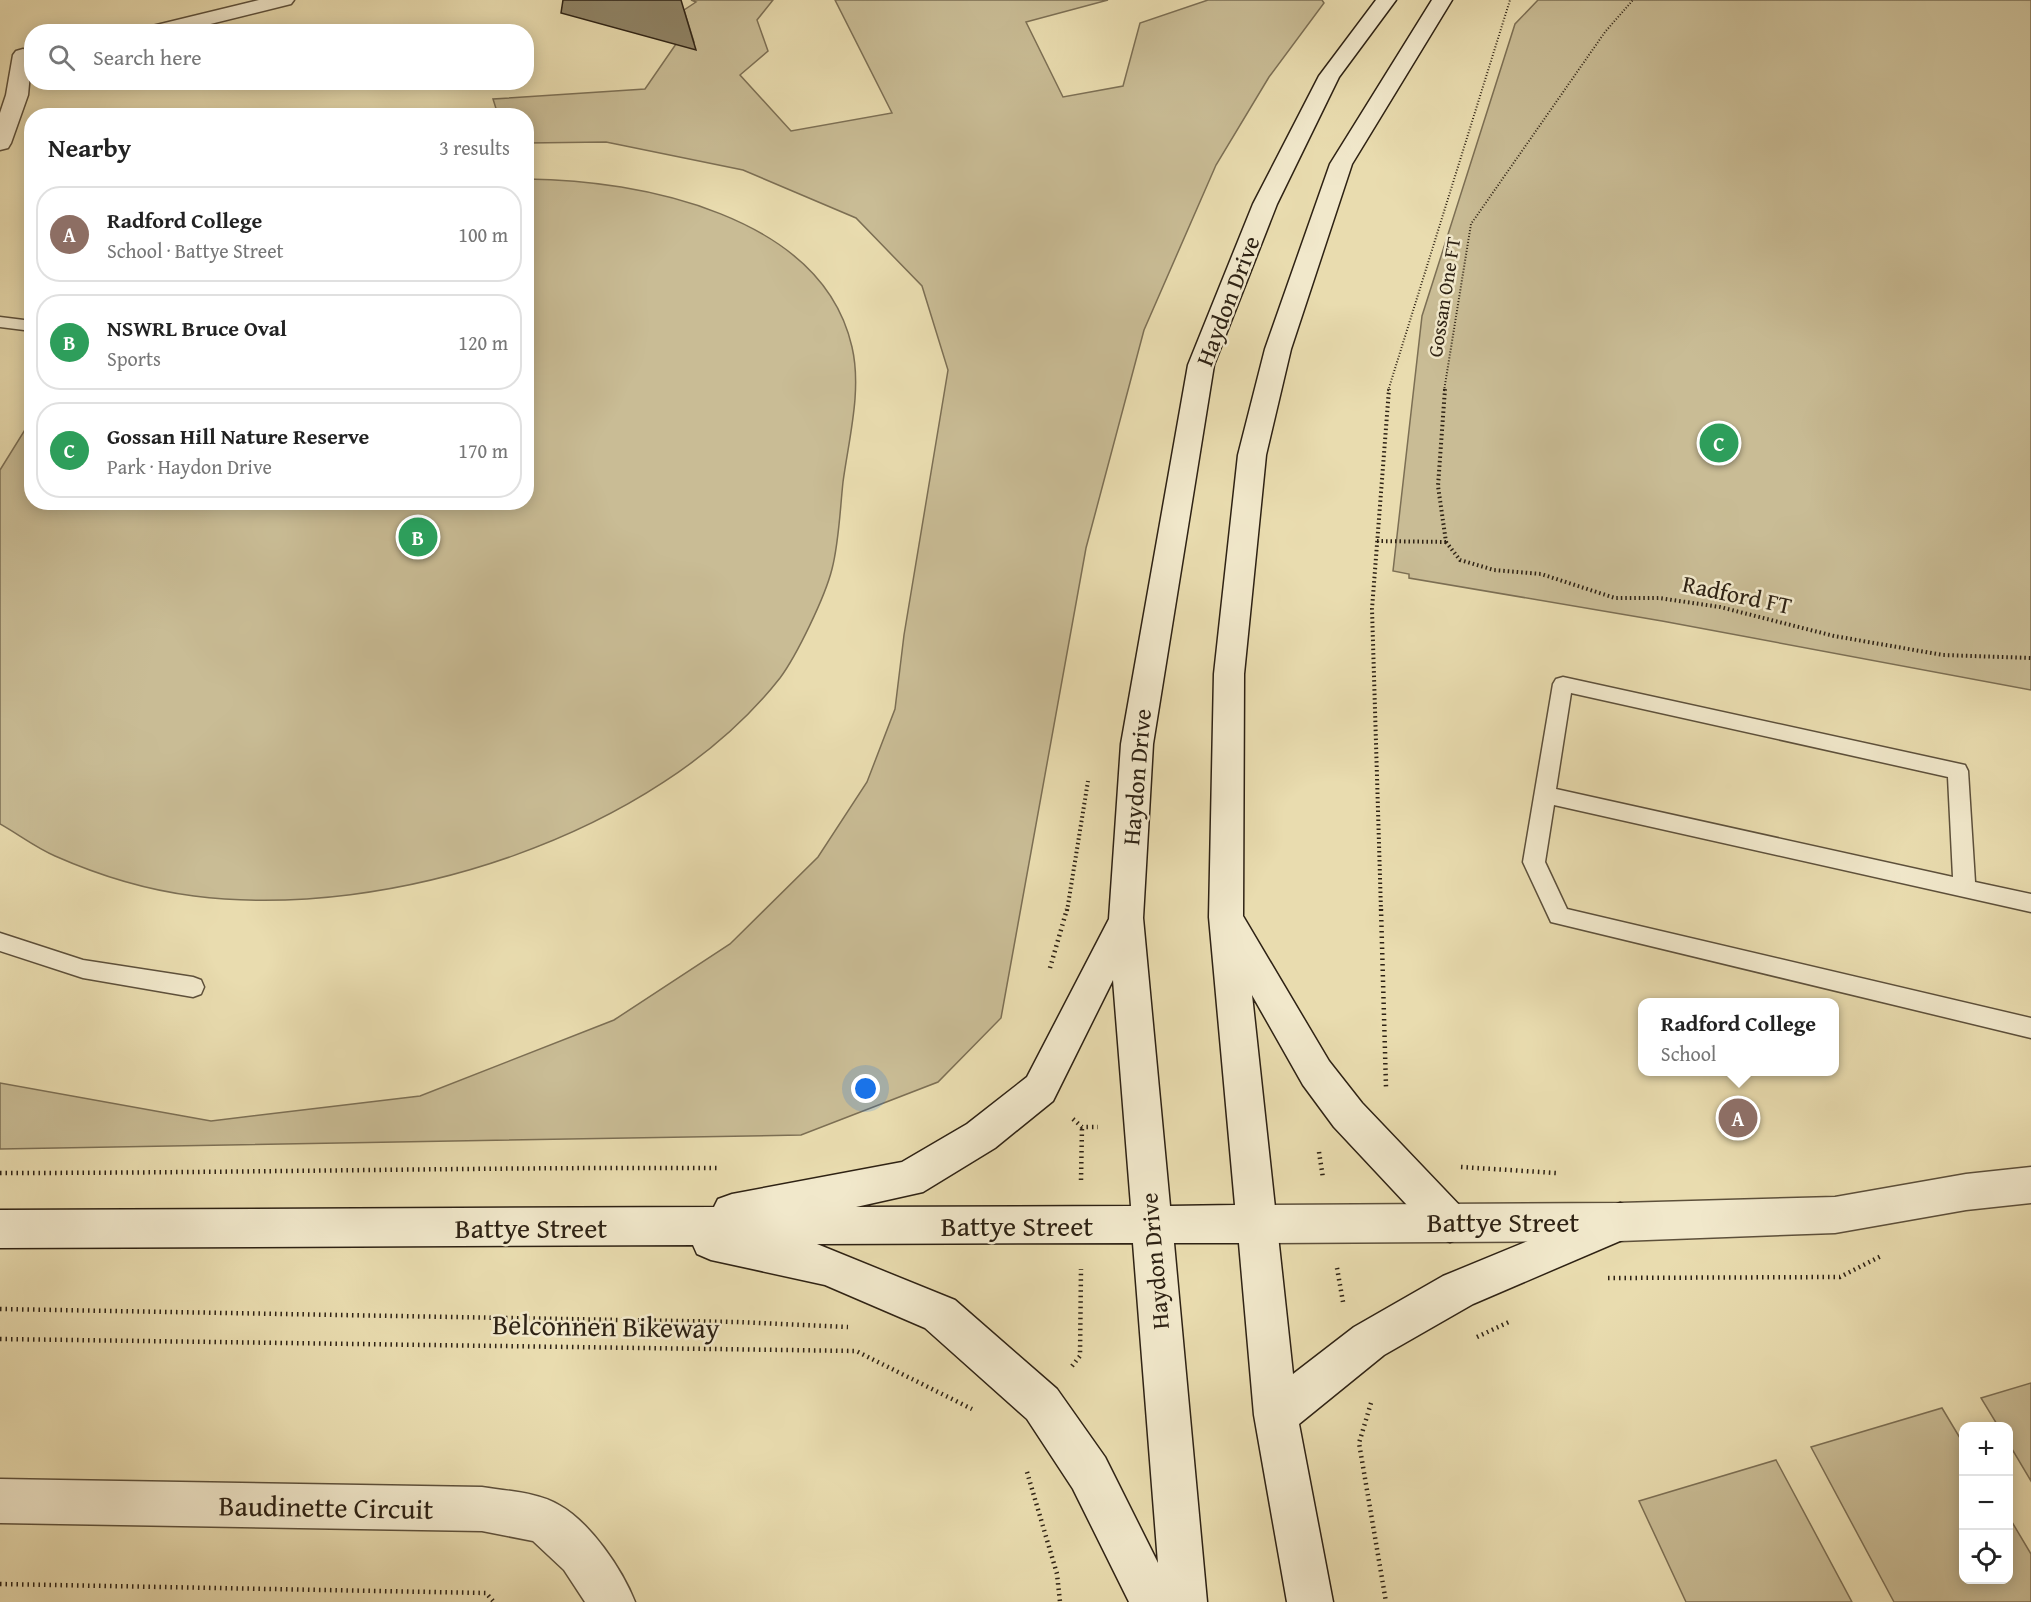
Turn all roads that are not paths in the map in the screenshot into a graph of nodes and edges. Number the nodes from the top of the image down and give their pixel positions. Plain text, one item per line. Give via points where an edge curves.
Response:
1 (284, 0) edge
2 (1386, 0) edge
3 (1442, 0) edge
4 (184, 24) edge
5 (0, 55) edge
6 (24, 55) edge
7 (24, 67) edge
8 (0, 143) edge
9 (0, 322) edge
10 (24, 325) edge
11 (1545, 795) junction
12 (1964, 888) junction
13 (2031, 903) edge
14 (1226, 917) junction
15 (1126, 918) junction
16 (0, 942) edge
17 (193, 987) dead end
18 (2031, 1028) edge
19 (2031, 1185) edge
20 (1620, 1222) junction
21 (1450, 1223) junction
22 (1257, 1224) junction
23 (1152, 1225) junction
24 (647, 1228) junction
25 (0, 1229) edge
26 (1276, 1415) junction
27 (0, 1501) edge
28 (612, 1602) edge
29 (1153, 1602) edge
30 (1184, 1602) edge
31 (1310, 1602) edge

1 - 4 main road
2 - 15 main road, Haydon Drive via 1329,76 1265,204 1201,365 1137,744
3 - 14 main road via 1341,164 1278,349 1252,455 1229,674
5 - 6 main road
7 - 8 main road
9 - 10 lane
11 - 12 lane
11 - 12 lane via 1563,684 1958,771
11 - 18 lane via 1534,862 1559,916
12 - 13 lane
14 - 21 main road via 1316,1073 1348,1115
14 - 22 main road
15 - 23 main road, Haydon Drive
15 - 24 main road via 1040,1089 981,1136 909,1179
16 - 17 lane via 83,969
19 - 20 main road, Battye Street via 1835,1215
20 - 21 main road, Battye Street
20 - 26 main road via 1458,1290 1369,1341
21 - 22 main road, Battye Street
22 - 23 main road, Battye Street
22 - 26 main road
23 - 24 main road, Battye Street
23 - 30 main road, Haydon Drive
24 - 25 main road, Battye Street
24 - 29 main road via 828,1266 940,1314 1042,1404 1089,1473
26 - 31 main road
27 - 28 main road, Baudinette Circuit via 482,1509 544,1521 580,1554

